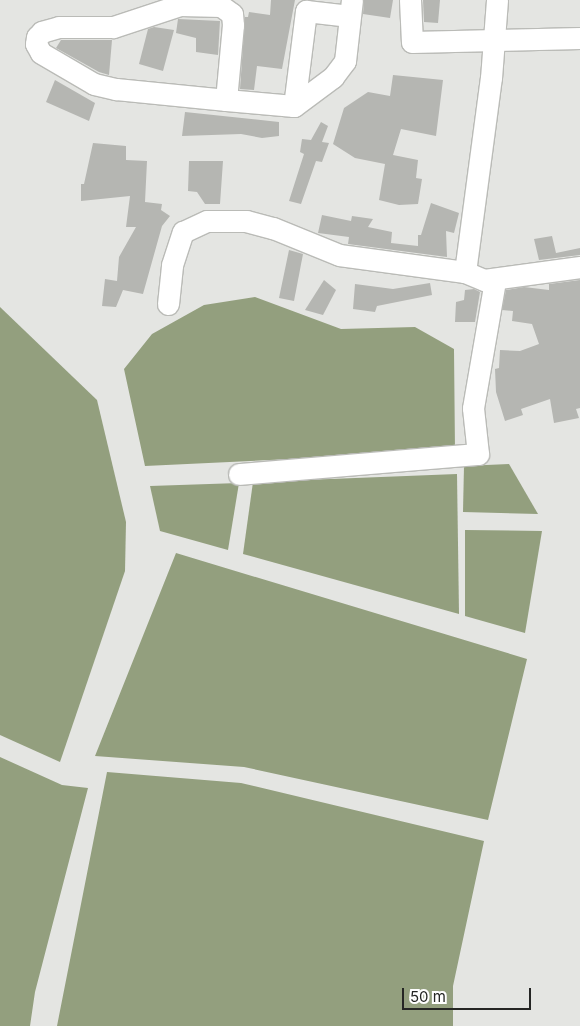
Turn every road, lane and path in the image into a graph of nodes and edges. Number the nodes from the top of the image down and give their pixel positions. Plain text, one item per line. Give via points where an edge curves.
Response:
1 (410, 0) edge
2 (497, 0) edge
3 (351, 8) edge
4 (580, 38) edge
5 (495, 42) junction
6 (226, 100) junction
7 (294, 106) junction
8 (580, 267) edge
9 (465, 272) junction
10 (495, 280) junction
11 (168, 304) dead end
12 (239, 474) dead end

1 - 5 street via 412,42
2 - 5 street
3 - 7 street via 345,61 333,77
3 - 7 street via 306,11
4 - 5 street
5 - 9 street
6 - 6 street via 94,84 40,53 37,37 59,27 113,27 180,5 221,6 232,14 233,25
6 - 7 street
8 - 10 street
9 - 10 street via 484,280
9 - 11 street via 339,255 246,220 207,221 183,232 172,265
10 - 12 street via 473,408 478,454

